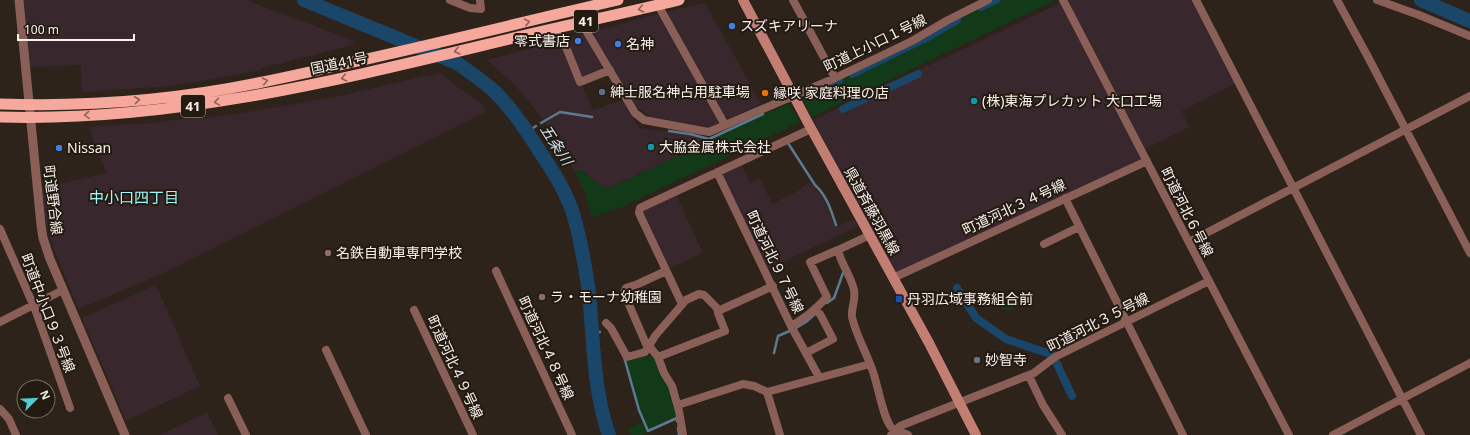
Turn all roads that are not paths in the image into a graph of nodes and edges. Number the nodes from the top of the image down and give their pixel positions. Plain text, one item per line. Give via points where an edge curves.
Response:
1 (19, 0) edge
2 (450, 0) edge
3 (480, 0) edge
4 (618, 0) edge
5 (679, 0) edge
6 (743, 0) edge
7 (793, 0) edge
8 (988, 0) edge
9 (1063, 0) edge
10 (1196, 0) edge
11 (1337, 0) edge
12 (1377, 0) edge
13 (658, 5) junction
14 (581, 22) junction
15 (558, 27) junction
16 (1470, 36) edge
17 (610, 70) junction
18 (835, 78) junction
19 (793, 95) junction
20 (1470, 96) edge
21 (0, 104) edge
22 (29, 105) junction
23 (0, 117) edge
24 (30, 118) junction
25 (724, 125) junction
26 (811, 129) junction
27 (1406, 129) junction
28 (1147, 161) junction
29 (717, 172) junction
30 (1293, 188) junction
31 (1065, 198) junction
32 (1079, 227) junction
33 (2, 232) edge
34 (870, 235) junction
35 (1189, 242) junction
36 (1044, 244) dead end
37 (838, 250) junction
38 (1470, 253) edge
39 (496, 271) dead end
40 (666, 271) junction
41 (893, 278) junction
42 (1209, 281) junction
43 (773, 286) junction
44 (63, 290) junction
45 (682, 304) junction
46 (34, 306) junction
47 (414, 310) dead end
48 (815, 310) junction
49 (718, 311) junction
50 (0, 322) edge
51 (606, 323) dead end
52 (1124, 323) junction
53 (792, 326) junction
54 (649, 346) junction
55 (326, 350) dead end
56 (806, 353) junction
57 (658, 357) junction
58 (1470, 363) edge
59 (870, 364) junction
60 (1029, 376) junction
61 (819, 377) junction
62 (768, 392) junction
63 (228, 398) dead end
64 (349, 398) junction
65 (1402, 398) junction
66 (960, 402) junction
67 (678, 405) junction
68 (0, 408) edge
69 (70, 408) dead end
70 (893, 433) edge
71 (16, 435) edge
72 (125, 435) edge
73 (246, 435) edge
74 (361, 435) edge
75 (366, 435) edge
76 (473, 435) edge
77 (572, 435) edge
78 (682, 435) edge
79 (780, 435) edge
80 (908, 435) edge
81 (976, 435) edge
82 (1062, 435) edge
83 (1177, 435) edge
84 (1183, 435) edge
85 (1289, 435) edge
86 (1333, 435) edge
87 (1422, 435) edge

1 - 22 street, 町道野合線
2 - 3 street via 470,8 481,9
22 -> 4 highway, 国道41号 / 41 via 118,102 257,83
5 - 13 highway, 国道41号 / 41
6 - 19 main road, 県道斉藤羽黒線
7 - 18 street
8 - 18 street, 町道上小口１号線 via 912,42
9 - 28 street, 町道河北６号線
10 - 30 street
11 - 27 street
12 - 16 street
13 -> 14 highway, 国道41号 / 41
13 - 25 street
14 - 15 highway, 国道41号 / 41
14 - 17 street, 町道上小口１号線
15 - 17 street via 580,82
15 -> 24 highway, 国道41号 / 41 via 382,70 263,95 193,106
17 - 25 street, 町道上小口１号線 via 635,113 644,120 709,132
18 - 19 street, 町道上小口１号線 via 799,95
19 - 25 street, 町道上小口１号線
19 - 26 main road, 県道斉藤羽黒線
20 - 27 street
21 - 22 highway, 国道41号 / 41
22 - 24 street, 町道野合線
23 - 24 highway, 国道41号 / 41
24 - 44 street, 町道野合線 via 41,226 46,249
26 - 29 street
26 - 34 main road, 県道斉藤羽黒線
27 - 30 street
27 - 38 street
28 - 31 street, 町道河北３４号線
28 - 35 street, 町道河北６号線
29 - 40 street via 641,207 639,213
29 - 43 street, 町道河北９７号線
30 - 35 street
30 - 65 street
31 - 32 street
31 - 41 street, 町道河北３４号線
32 - 36 street
32 - 52 street
33 - 46 street, 町道中小口９３号線
34 - 37 street
34 - 41 main road, 県道斉藤羽黒線
35 - 42 street, 町道河北６号線
37 - 48 street, 町道河北９７号線 via 810,262 827,297
37 - 59 street via 854,288 854,323
39 - 77 street, 町道河北４８号線
40 - 45 street
40 - 54 street via 626,288 624,293
41 - 66 main road, 県道斉藤羽黒線
42 - 52 street, 町道河北３５号線
42 - 85 street, 町道河北６号線
43 - 49 street
43 - 53 street, 町道河北９７号線
44 - 46 street
44 - 72 street, 町道野合線
45 - 49 street via 699,294 704,295
45 - 54 street
46 - 50 street
46 - 69 street, 町道中小口９３号線
47 - 76 street, 町道河北４９号線
48 - 53 street, 町道河北９７号線
48 - 56 street via 820,314 833,339
49 - 57 street via 725,331
51 - 54 street via 627,358 645,352
52 - 60 street, 町道河北３５号線 via 1055,357
52 - 83 street
52 - 84 street
53 - 56 street
54 - 57 street
55 - 64 street
56 - 61 street
57 - 67 street
58 - 65 street
59 - 61 street
59 - 70 street
60 - 66 street, 町道河北３５号線
60 - 82 street
61 - 62 street
62 - 67 street via 743,384
62 - 79 street
63 - 73 street
64 - 74 street via 345,401
64 - 75 street
65 - 86 street
65 - 87 street
66 - 70 street, 町道河北３５号線 via 900,426
66 - 81 main road, 県道斉藤羽黒線
67 - 78 street
68 - 71 street
70 - 80 street

